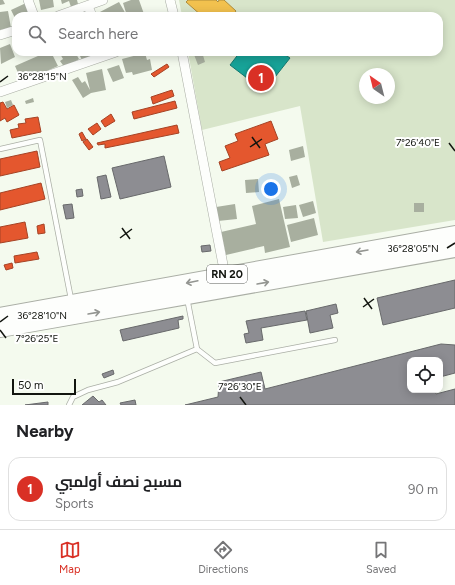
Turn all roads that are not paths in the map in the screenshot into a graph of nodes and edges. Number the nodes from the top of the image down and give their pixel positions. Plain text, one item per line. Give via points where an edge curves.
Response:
1 (28, 0) edge
2 (103, 0) edge
3 (170, 0) edge
4 (88, 6) junction
5 (32, 12) edge
6 (70, 12) edge
7 (90, 12) edge
8 (173, 12) edge
9 (12, 31) edge
10 (0, 35) edge
11 (99, 56) edge
12 (183, 56) edge
13 (0, 92) edge
14 (0, 149) edge
15 (455, 234) edge
16 (455, 249) edge
17 (225, 275) junction
18 (187, 296) junction
19 (72, 303) junction
20 (0, 316) edge
21 (0, 329) edge
22 (335, 340) dead end
23 (197, 349) junction
24 (69, 405) edge

1 - 5 street
2 - 4 street
3 - 8 street
4 - 6 street
4 - 7 street
9 - 10 street
11 - 13 street
12 - 17 street
14 - 19 lane via 40,140
15 -> 17 highway, RN 20
18 -> 16 highway, RN 20
17 -> 19 highway, RN 20
21 -> 18 highway, RN 20
18 - 23 lane
19 - 20 highway, RN 20
22 - 23 lane via 215,363
23 - 24 lane via 118,382 88,390 74,397

